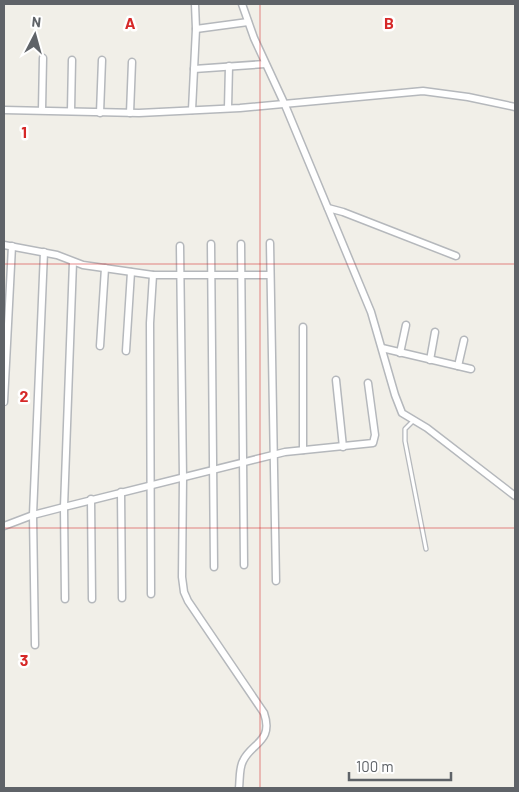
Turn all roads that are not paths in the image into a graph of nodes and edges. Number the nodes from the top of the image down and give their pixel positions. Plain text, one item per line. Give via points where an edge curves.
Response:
1 (194, 4) edge
2 (242, 4) edge
3 (248, 22) junction
4 (196, 29) junction
5 (43, 58) dead end
6 (72, 60) dead end
7 (102, 60) dead end
8 (132, 62) dead end
9 (265, 64) junction
10 (230, 66) junction
11 (194, 69) junction
12 (285, 104) junction
13 (515, 107) edge
14 (228, 108) junction
15 (4, 110) edge
16 (42, 110) junction
17 (192, 110) junction
18 (72, 111) junction
19 (100, 113) junction
20 (130, 113) junction
21 (328, 208) junction
22 (270, 243) dead end
23 (211, 244) dead end
24 (241, 244) dead end
25 (4, 245) edge
26 (12, 246) junction
27 (180, 246) dead end
28 (44, 252) junction
29 (456, 256) dead end
30 (73, 262) junction
31 (105, 268) junction
32 (131, 272) junction
33 (153, 275) junction
34 (181, 275) junction
35 (211, 275) junction
36 (241, 275) junction
37 (270, 275) junction
38 (406, 325) dead end
39 (303, 327) dead end
40 (435, 332) dead end
41 (464, 340) dead end
42 (100, 346) dead end
43 (382, 348) junction
44 (126, 351) dead end
45 (400, 353) junction
46 (430, 360) junction
47 (458, 366) junction
48 (471, 369) dead end
49 (336, 380) dead end
50 (368, 383) dead end
51 (4, 402) edge
52 (414, 420) junction
53 (343, 447) junction
54 (303, 450) junction
55 (274, 454) junction
56 (243, 462) junction
57 (213, 470) junction
58 (183, 478) junction
59 (152, 485) junction
60 (121, 492) junction
61 (515, 496) edge
62 (91, 499) junction
63 (64, 507) junction
64 (33, 515) junction
65 (4, 526) edge
66 (426, 549) dead end
67 (244, 565) dead end
68 (214, 567) dead end
69 (276, 581) dead end
70 (151, 594) dead end
71 (122, 598) dead end
72 (65, 599) dead end
73 (92, 599) dead end
74 (36, 644) dead end
75 (239, 788) edge

1 - 4 street
2 - 3 street
3 - 4 street
3 - 9 street
4 - 11 street
5 - 16 street
6 - 18 street
7 - 19 street
8 - 20 street
9 - 10 street
9 - 12 street
10 - 11 street
10 - 14 street
11 - 17 street
12 - 13 street via 423,91
12 - 14 street
12 - 21 street
14 - 17 street
15 - 16 street
16 - 18 street
17 - 20 street
18 - 19 street
19 - 20 street
21 - 29 street
21 - 43 street via 371,312
22 - 37 street
23 - 35 street
24 - 36 street
25 - 26 street
26 - 28 street
26 - 51 street
27 - 34 street
28 - 30 street
28 - 64 street
30 - 31 street
30 - 63 street
31 - 32 street
31 - 42 street
32 - 33 street
32 - 44 street
33 - 34 street
33 - 59 street via 150,323
34 - 35 street
34 - 58 street
35 - 36 street
35 - 57 street
36 - 37 street
36 - 56 street
37 - 55 street
38 - 45 street
39 - 54 street
40 - 46 street
41 - 47 street
43 - 45 street
43 - 52 street via 402,413
45 - 46 street
46 - 47 street
47 - 48 street
49 - 53 street
50 - 53 street via 375,440 369,444
52 - 61 street
52 - 66 lane via 404,432
53 - 54 street
54 - 55 street
55 - 56 street
55 - 69 street
56 - 57 street
56 - 67 street
57 - 58 street
57 - 68 street
58 - 59 street
58 - 75 street via 184,592 266,720 262,739 242,763
59 - 60 street
59 - 70 street
60 - 62 street
60 - 71 street
62 - 63 street
62 - 73 street
63 - 64 street
63 - 72 street
64 - 65 street
64 - 74 street

